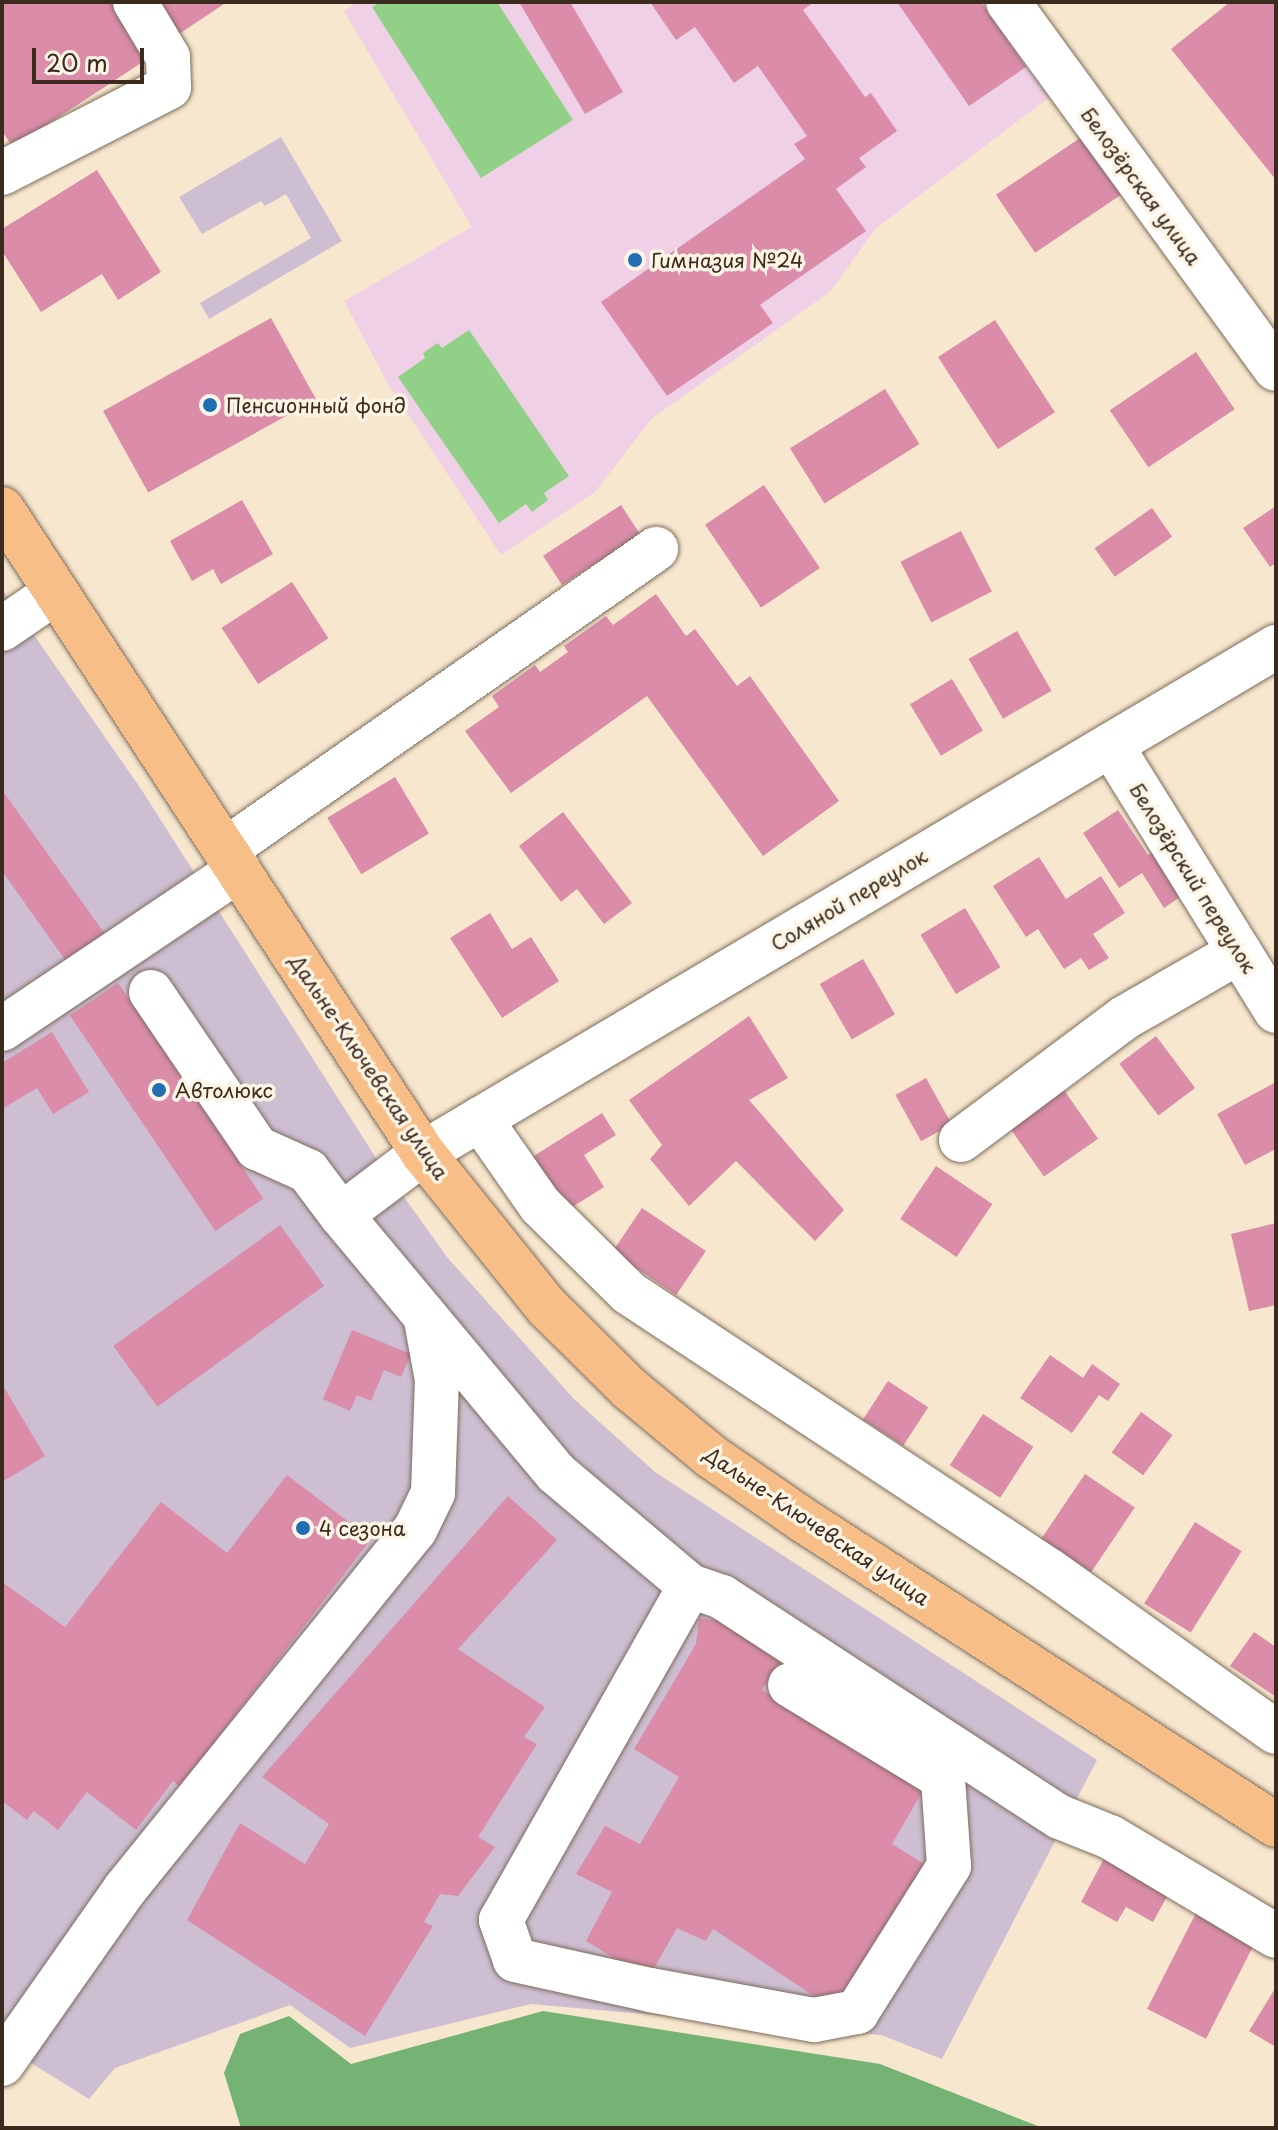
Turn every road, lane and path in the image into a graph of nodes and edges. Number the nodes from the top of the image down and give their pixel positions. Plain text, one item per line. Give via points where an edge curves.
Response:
1 (135, 2) edge
2 (1008, 2) edge
3 (2, 173) edge
4 (1276, 369) edge
5 (2, 509) edge
6 (656, 549) dead end
7 (56, 592) junction
8 (2, 629) edge
9 (1276, 647) edge
10 (1111, 745) junction
11 (232, 860) junction
12 (1239, 952) junction
13 (151, 992) dead end
14 (1276, 1011) edge
15 (2, 1029) edge
16 (480, 1119) junction
17 (961, 1140) dead end
18 (423, 1153) junction
19 (341, 1215) junction
20 (426, 1317) junction
21 (690, 1586) junction
22 (790, 1685) dead end
23 (1276, 1732) edge
24 (1276, 1825) edge
25 (1276, 1936) edge
26 (2, 2064) edge

1 - 3 street via 168,57 169,87
2 - 4 street, Белозёрская улица
5 - 7 main road, Дальне-Ключевская улица
6 - 11 street
7 - 8 street
7 - 11 main road, Дальне-Ключевская улица
9 - 10 street, Соляной переулок
10 - 12 street, Белозёрский переулок
10 - 16 street, Соляной переулок
11 - 15 street
11 - 18 main road, Дальне-Ключевская улица
12 - 14 street, Белозёрский переулок
12 - 17 street via 1124,1018
13 - 19 street via 257,1148 308,1171
16 - 18 street, Соляной переулок
16 - 23 street via 540,1205 629,1293 1050,1571
18 - 19 street, Соляной переулок
18 - 24 main road, Дальне-Ключевская улица via 547,1307 630,1389 712,1457
19 - 20 street
20 - 21 street via 556,1473
20 - 26 street via 437,1380 433,1493 415,1530 125,1889
21 - 22 street via 501,1920 515,1960 814,2020 857,2012 949,1866 943,1778
21 - 25 street via 722,1597 1060,1817 1110,1837

